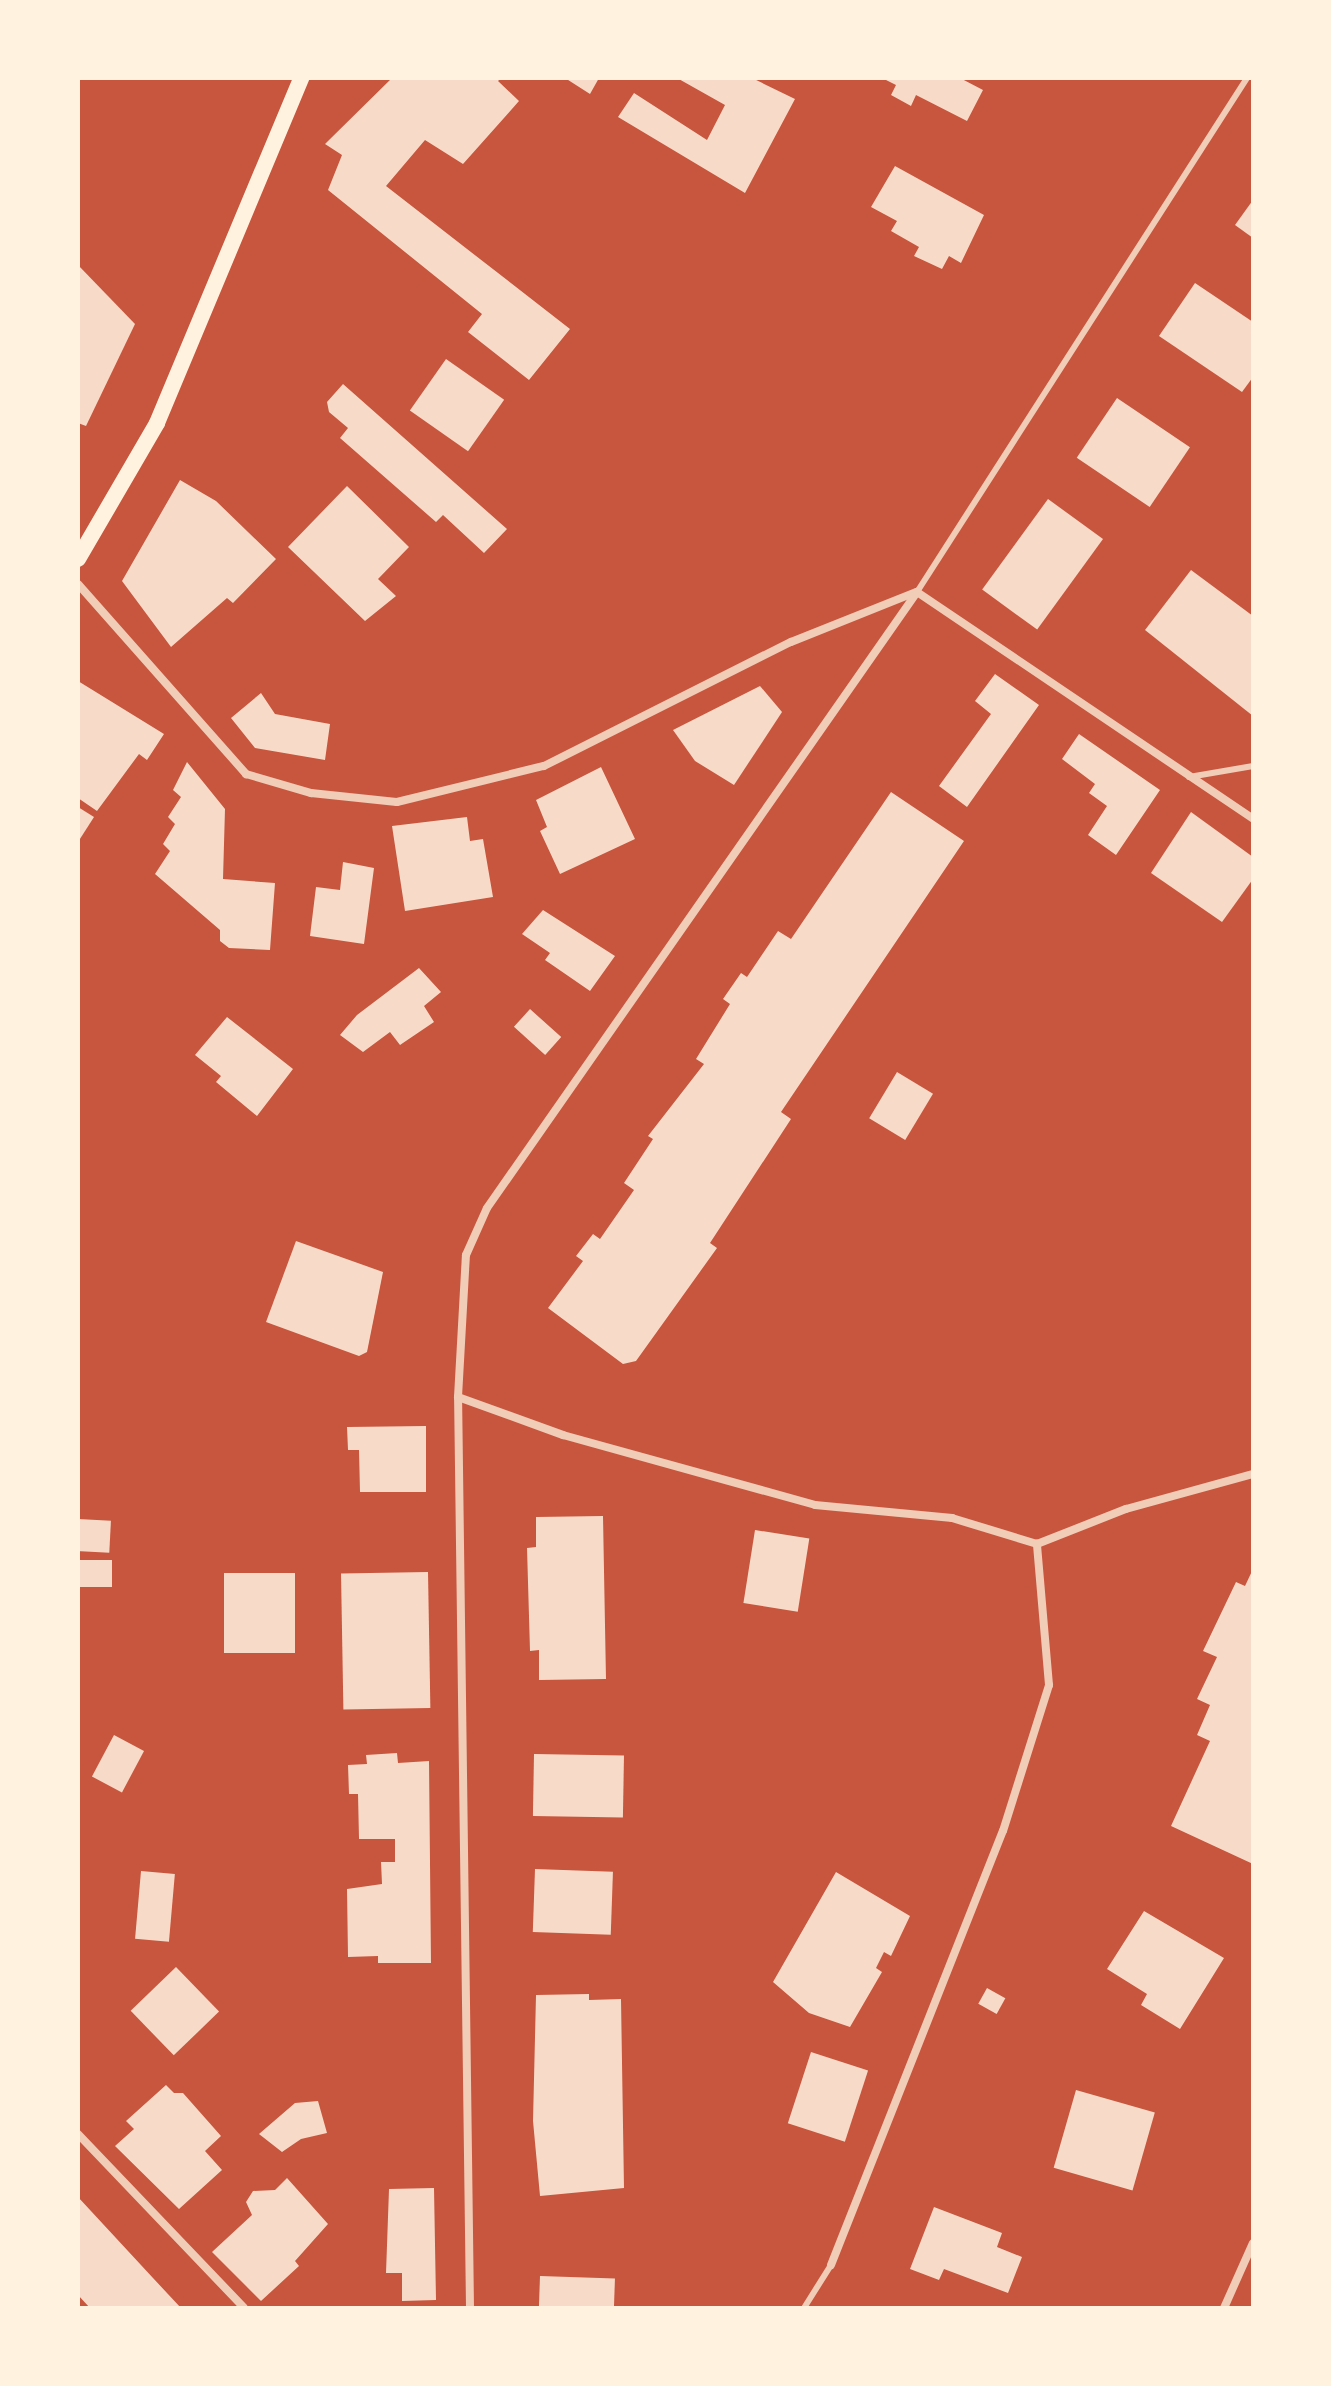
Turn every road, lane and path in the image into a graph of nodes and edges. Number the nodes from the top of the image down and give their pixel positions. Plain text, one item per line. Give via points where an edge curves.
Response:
1 (301, 78) edge
2 (1247, 78) edge
3 (78, 559) edge
4 (78, 584) edge
5 (917, 592) junction
6 (1253, 766) edge
7 (1189, 777) junction
8 (1253, 819) edge
9 (458, 1397) junction
10 (1253, 1474) edge
11 (1037, 1544) junction
12 (78, 2134) edge
13 (1253, 2243) edge
14 (831, 2265) joint
15 (244, 2308) edge
16 (470, 2308) edge
17 (804, 2308) edge
18 (1224, 2308) edge

1 - 3 main road via 157,423
2 - 5 lane
4 - 5 street via 246,774 311,793 397,802 544,766 791,642
5 - 7 street
5 - 9 street via 487,1208 466,1255
6 - 7 lane
7 - 8 street
9 - 11 street via 563,1435 815,1505 952,1518
9 - 16 street
10 - 11 street via 1126,1509
11 - 14 street via 1049,1685 1003,1831
12 - 15 street
13 - 18 street
14 - 17 lane

